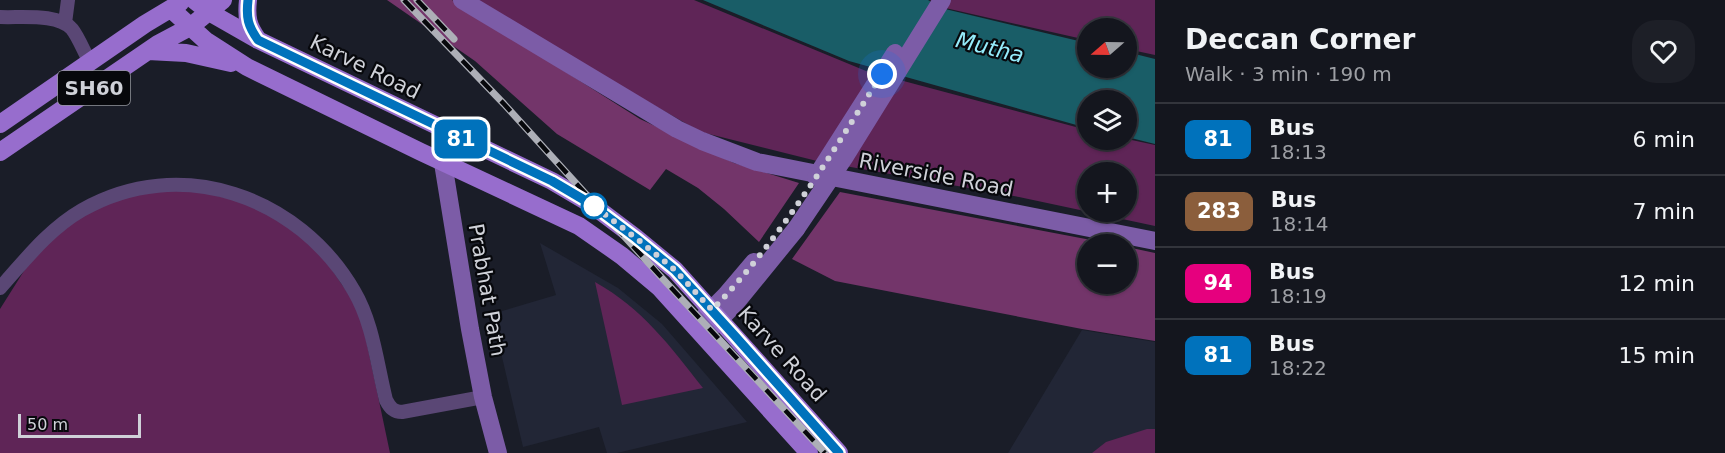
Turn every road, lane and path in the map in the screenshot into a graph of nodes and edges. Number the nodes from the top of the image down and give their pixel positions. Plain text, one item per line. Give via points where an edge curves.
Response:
1 (68, 0) edge
2 (194, 0) edge
3 (223, 0) edge
4 (248, 0) edge
5 (462, 0) edge
6 (928, 0) edge
7 (942, 0) edge
8 (177, 5) edge
9 (209, 12) junction
10 (0, 17) edge
11 (65, 23) junction
12 (190, 27) junction
13 (258, 40) junction
14 (148, 51) junction
15 (90, 62) junction
16 (247, 68) junction
17 (0, 124) edge
18 (454, 136) junction
19 (0, 152) edge
20 (443, 163) junction
21 (791, 226) junction
22 (1155, 241) edge
23 (0, 288) edge
24 (716, 315) junction
25 (699, 330) junction
26 (483, 397) junction
27 (498, 453) edge
28 (808, 453) edge
29 (839, 453) edge

1 - 11 street
2 - 9 main road, Karve Road
3 - 9 main road
4 - 13 main road via 250,28
5 - 22 street, Riverside Road via 677,129 758,162
6 - 21 street, bridge
7 - 21 street, bridge via 844,158
8 - 12 main road, SH60
8 - 15 main road, SH60
9 - 12 main road, SH60
9 - 13 main road, Karve Road
10 - 11 street via 56,19
11 - 15 street
12 - 14 main road, SH60
12 - 16 main road, SH60
13 - 18 main road, Karve Road
14 - 16 main road via 186,53
14 - 19 main road, SH60
15 - 17 main road, SH60
16 - 20 main road, SH60
18 - 20 street
18 - 24 main road, Karve Road via 552,181 591,204 675,270
20 - 25 main road, SH60 via 579,226 652,281
20 - 26 street, Prabhat Path
21 - 24 street via 734,305
23 - 26 street via 51,233 98,202 159,186 224,190 275,212 305,233 332,260 363,310 386,400 392,409 402,412
24 - 25 street
24 - 29 main road, Karve Road
25 - 28 main road, SH60
26 - 27 street, Prabhat Path

